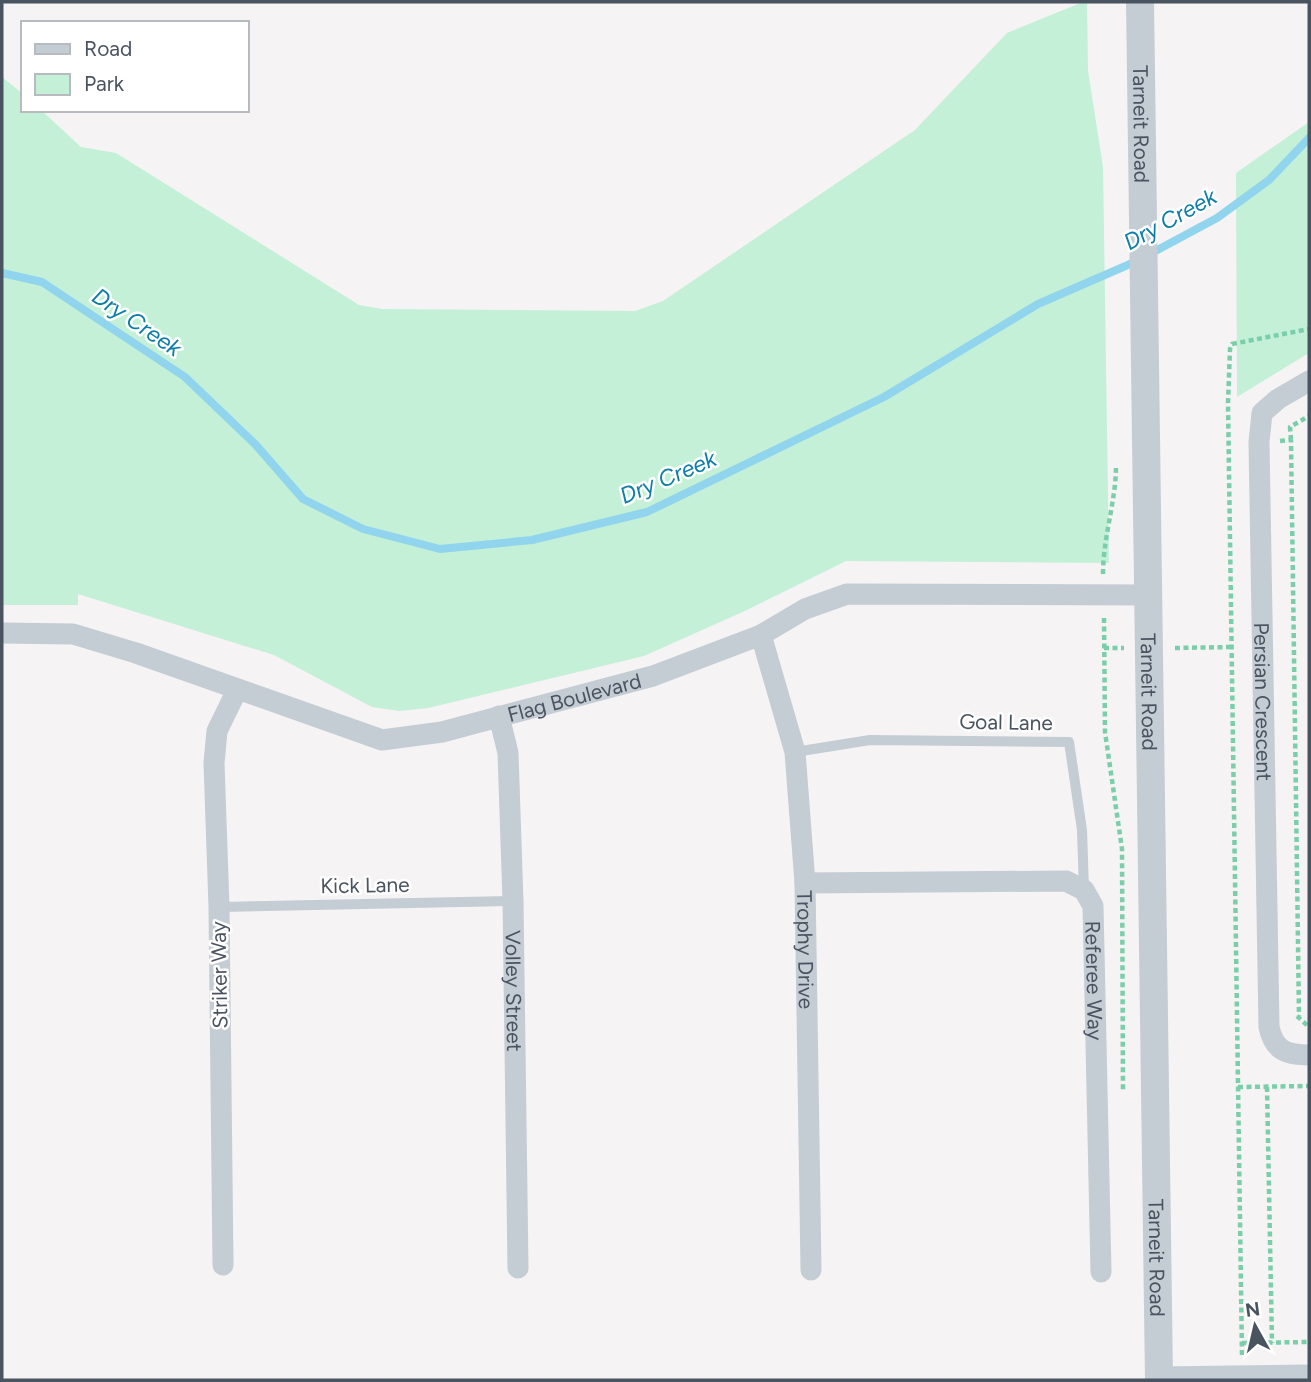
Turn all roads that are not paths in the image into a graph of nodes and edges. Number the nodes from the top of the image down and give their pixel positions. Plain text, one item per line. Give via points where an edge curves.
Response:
1 (1140, 2) edge
2 (1309, 381) edge
3 (1148, 595) junction
4 (2, 633) edge
5 (761, 635) junction
6 (237, 690) junction
7 (499, 716) junction
8 (795, 751) junction
9 (805, 883) junction
10 (1084, 890) junction
11 (513, 901) junction
12 (219, 907) junction
13 (1309, 1055) edge
14 (223, 1265) dead end
15 (517, 1268) dead end
16 (811, 1270) dead end
17 (1101, 1272) dead end
18 (1309, 1375) edge
19 (1159, 1379) edge

1 - 3 street, Tarneit Road
2 - 13 street, Persian Crescent via 1262,413 1259,442 1269,1027 1277,1047
3 - 5 street, Flag Boulevard via 847,594 805,609
3 - 19 street, Tarneit Road
4 - 6 street, Flag Boulevard via 74,634
5 - 7 street, Flag Boulevard via 653,676
5 - 8 street, Trophy Drive
6 - 7 street, Flag Boulevard via 382,740 442,732
6 - 12 street, Striker Way via 217,731 214,763
7 - 11 street, Volley Street via 508,753
8 - 9 street, Trophy Drive
8 - 10 lane, Goal Lane via 870,740 1069,742 1082,830
9 - 10 street via 1066,881
9 - 16 street, Trophy Drive
10 - 17 street, Referee Way via 1093,906
11 - 12 lane, Kick Lane
11 - 15 street, Volley Street
12 - 14 street, Striker Way
18 - 19 street

